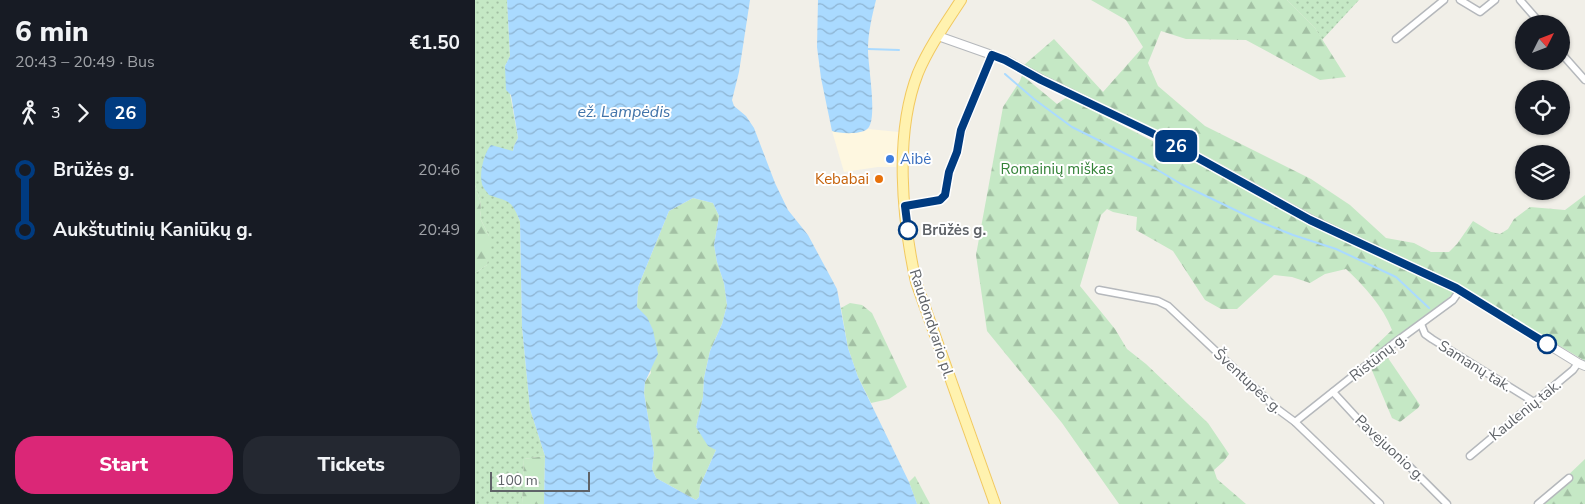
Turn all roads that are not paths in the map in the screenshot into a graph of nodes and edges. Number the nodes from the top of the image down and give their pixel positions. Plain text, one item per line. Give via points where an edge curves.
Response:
1 (961, 0) edge
2 (1444, 0) edge
3 (1460, 0) edge
4 (1495, 0) edge
5 (1520, 0) edge
6 (1533, 15) edge
7 (938, 36) junction
8 (1396, 39) dead end
9 (992, 55) junction
10 (1570, 63) edge
11 (1585, 80) edge
12 (905, 206) junction
13 (1099, 290) dead end
14 (1460, 290) junction
15 (1421, 324) junction
16 (1582, 364) edge
17 (1333, 392) junction
18 (1534, 402) junction
19 (1295, 422) junction
20 (1470, 456) dead end
21 (1569, 478) dead end
22 (995, 504) edge
23 (1380, 504) edge
24 (1447, 504) edge
25 (1538, 504) edge

1 - 7 main road, Raudondvario pl.
2 - 8 street
3 - 4 street via 1480,12
5 - 6 street
7 - 9 street
7 - 12 main road, Raudondvario pl. via 919,71 907,111 903,143
9 - 12 street via 961,130 945,195 940,200
9 - 14 street via 1162,138 1310,220
10 - 11 street
12 - 22 main road, Raudondvario pl. via 916,282
13 - 19 street, Šventupės g. via 1159,301 1168,306 1275,408
14 - 15 street, Ristūnų g. via 1453,300
14 - 16 street
15 - 17 street, Ristūnų g.
15 - 18 street, Samanų tak. via 1425,334
16 - 18 street, Kaulenių tak.
17 - 19 street, Ristūnų g.
17 - 24 street, Pavejuonio g. via 1379,442
18 - 20 street, Kaulenių tak.
19 - 23 street, Šventupės g.
21 - 25 street

